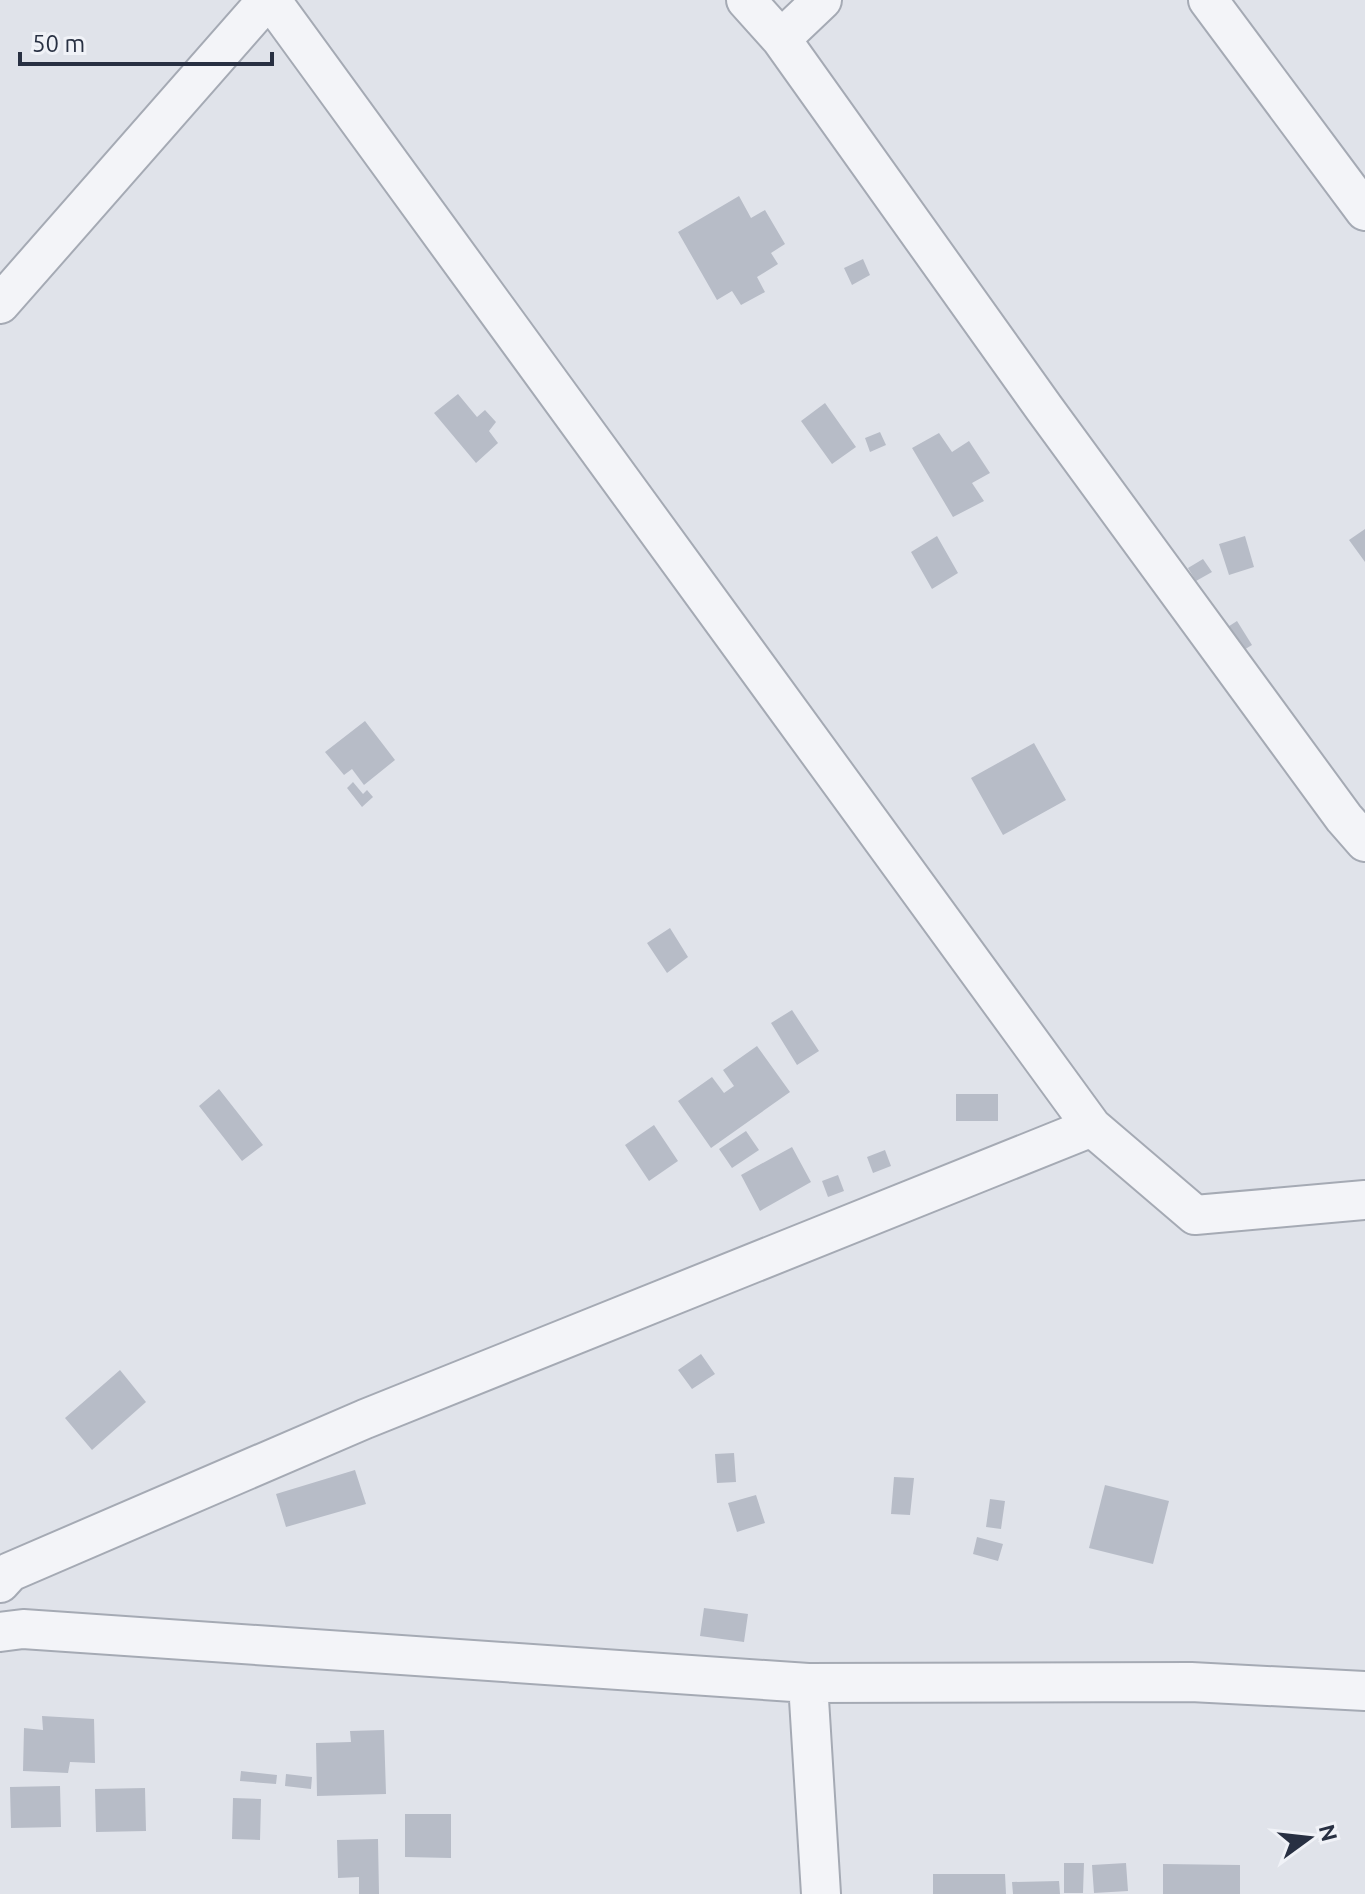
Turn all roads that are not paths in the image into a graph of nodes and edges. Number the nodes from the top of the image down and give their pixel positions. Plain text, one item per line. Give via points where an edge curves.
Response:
1 (269, 0) edge
2 (746, 0) edge
3 (822, 0) edge
4 (1208, 0) edge
5 (781, 39) junction
6 (1365, 211) edge
7 (0, 304) edge
8 (1365, 842) edge
9 (1092, 1127) junction
10 (1365, 1200) edge
11 (0, 1583) edge
12 (0, 1632) edge
13 (808, 1683) junction
14 (1365, 1691) edge
15 (821, 1894) edge

1 - 7 street
1 - 9 street
2 - 5 street
3 - 5 street
4 - 6 street
5 - 8 street via 1053,421
9 - 10 street via 1195,1215
9 - 11 street via 365,1419 10,1572
12 - 13 street via 23,1629
13 - 14 street via 1191,1682
13 - 15 street

